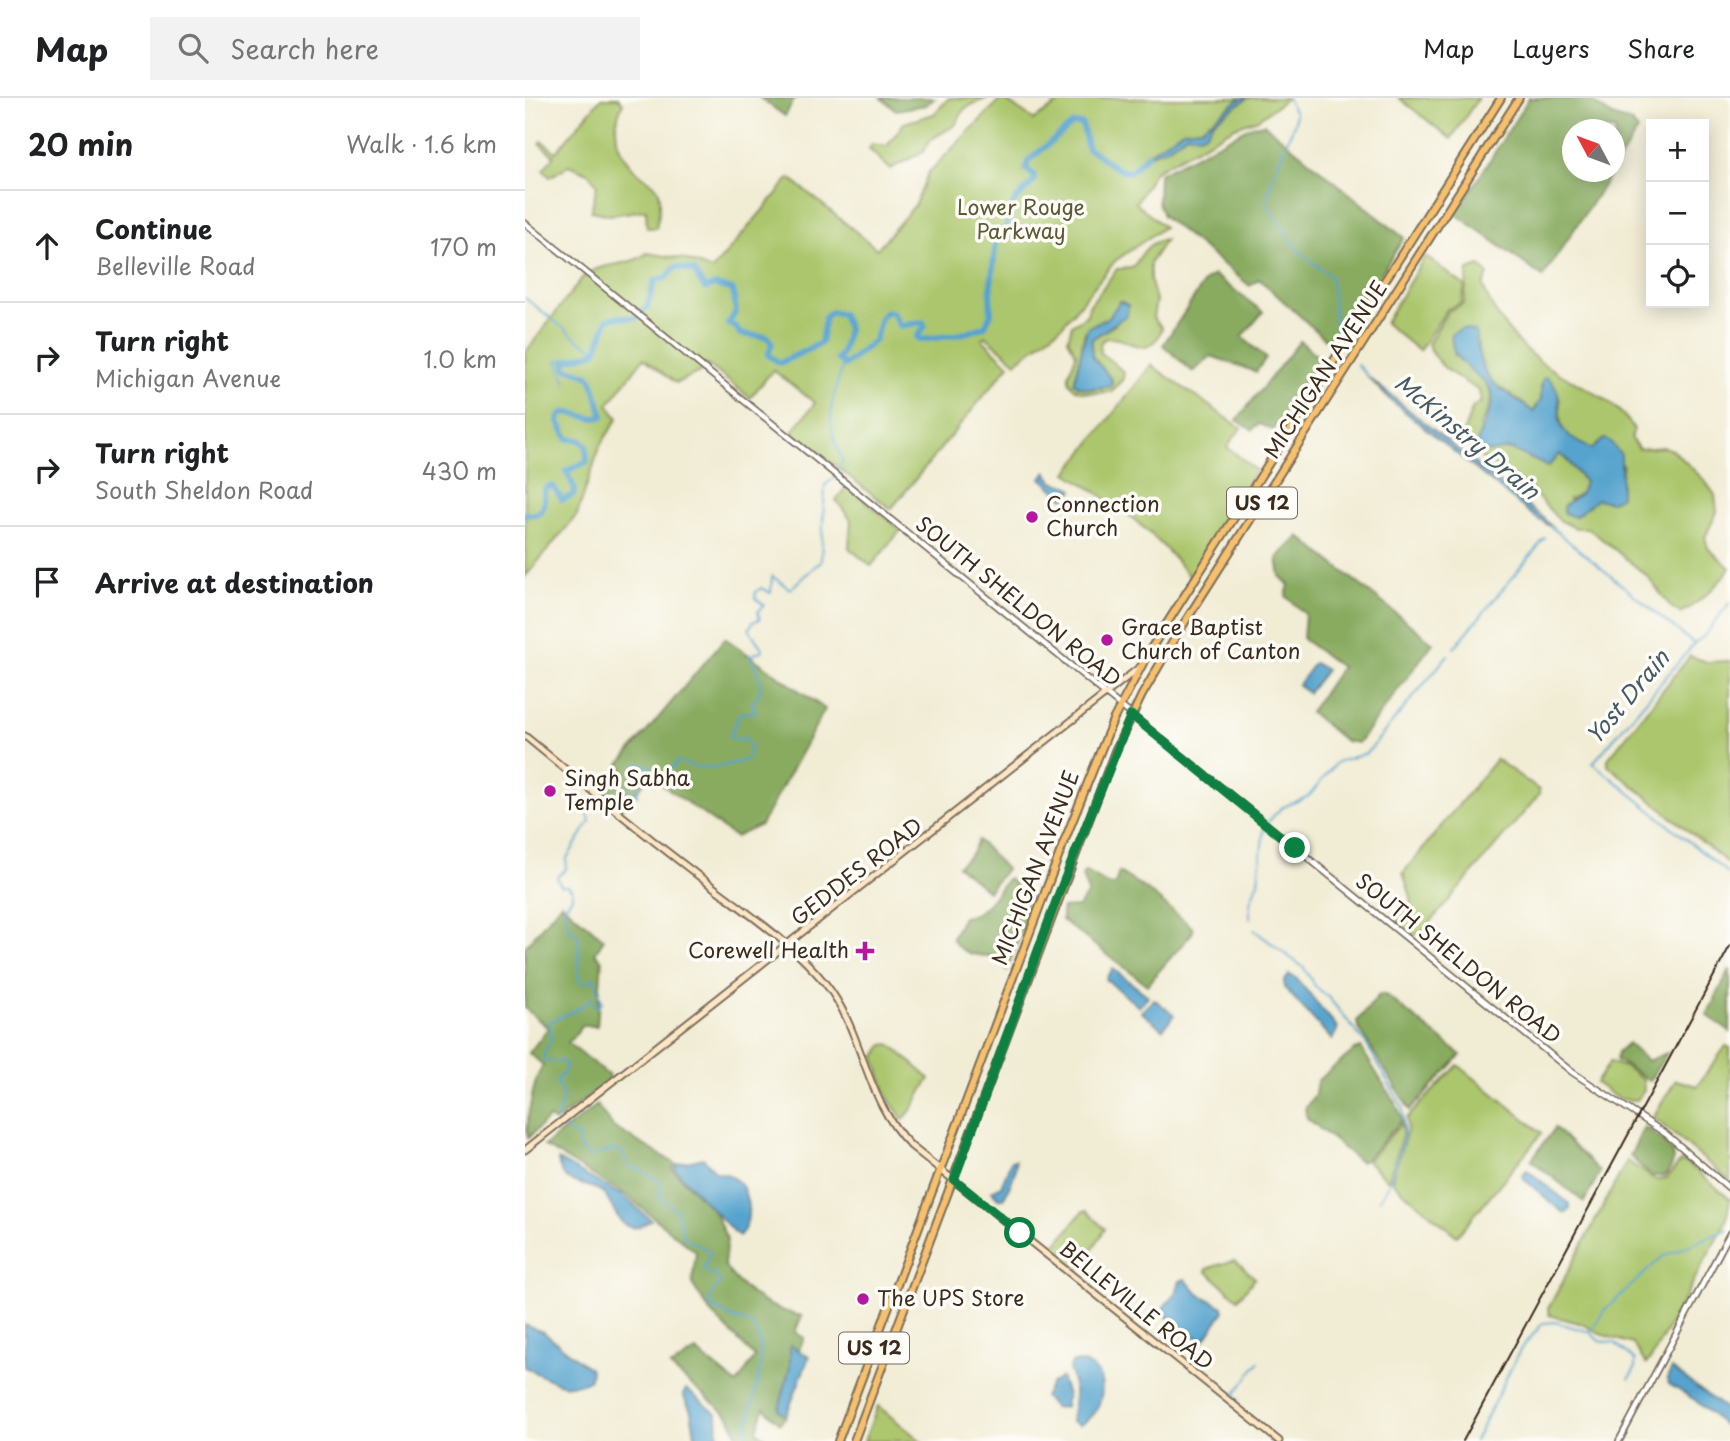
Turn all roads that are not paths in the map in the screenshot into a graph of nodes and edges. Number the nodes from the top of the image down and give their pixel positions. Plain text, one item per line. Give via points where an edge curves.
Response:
1 (1519, 98) edge
2 (1500, 99) edge
3 (1511, 111) junction
4 (525, 223) edge
5 (1356, 328) junction
6 (1361, 347) junction
7 (1267, 467) junction
8 (1276, 480) junction
9 (1182, 600) junction
10 (1194, 609) junction
11 (1171, 618) junction
12 (1178, 633) junction
13 (1140, 667) junction
14 (1107, 695) junction
15 (1119, 705) junction
16 (1131, 715) junction
17 (525, 736) edge
18 (1088, 781) junction
19 (1099, 792) junction
20 (1074, 817) junction
21 (1085, 828) junction
22 (787, 947) junction
23 (1006, 999) junction
24 (1018, 1008) junction
25 (986, 1053) junction
26 (998, 1062) junction
27 (525, 1150) edge
28 (941, 1171) junction
29 (954, 1180) junction
30 (1730, 1189) edge
31 (1730, 1233) edge
32 (910, 1255) junction
33 (922, 1264) junction
34 (898, 1287) junction
35 (907, 1302) junction
36 (838, 1441) edge
37 (853, 1441) edge
38 (1279, 1441) edge
39 (1619, 1441) edge

1 - 3 main road, MICHIGAN AVENUE / US 12
2 - 3 main road via 1503,111
2 - 5 main road, MICHIGAN AVENUE / US 12
3 - 6 main road, MICHIGAN AVENUE / US 12
4 - 14 street, SOUTH SHELDON ROAD
5 - 6 main road via 1363,334
5 - 7 main road, MICHIGAN AVENUE / US 12
6 - 8 main road, MICHIGAN AVENUE / US 12
7 - 8 main road via 1268,477
7 - 9 main road, MICHIGAN AVENUE / US 12
8 - 10 main road, MICHIGAN AVENUE / US 12
9 - 10 main road via 1185,609
9 - 11 main road, MICHIGAN AVENUE / US 12
10 - 12 main road, MICHIGAN AVENUE / US 12
11 - 12 main road via 1177,621
11 - 13 main road, MICHIGAN AVENUE / US 12
12 - 16 main road, MICHIGAN AVENUE / US 12
13 - 14 main road, GEDDES ROAD
13 - 15 main road, MICHIGAN AVENUE / US 12
14 - 15 street, SOUTH SHELDON ROAD
14 - 22 main road, GEDDES ROAD
15 - 16 street, SOUTH SHELDON ROAD
15 - 18 main road, MICHIGAN AVENUE / US 12
16 - 19 main road, MICHIGAN AVENUE / US 12
16 - 30 street, SOUTH SHELDON ROAD via 1588,1084 1666,1134
17 - 22 main road, BELLEVILLE ROAD
18 - 19 main road via 1092,792
18 - 20 main road, MICHIGAN AVENUE / US 12
19 - 21 main road, MICHIGAN AVENUE / US 12
20 - 21 main road via 1083,816
20 - 23 main road, MICHIGAN AVENUE / US 12
21 - 24 main road, MICHIGAN AVENUE / US 12
22 - 27 main road, GEDDES ROAD
22 - 28 main road, BELLEVILLE ROAD via 837,1001 873,1091 893,1126
23 - 24 main road via 1009,1009
23 - 25 main road, MICHIGAN AVENUE / US 12
24 - 26 main road, MICHIGAN AVENUE / US 12
25 - 26 main road via 993,1053
25 - 28 main road, MICHIGAN AVENUE / US 12
26 - 29 main road, MICHIGAN AVENUE / US 12
28 - 29 main road, BELLEVILLE ROAD
28 - 32 main road, MICHIGAN AVENUE / US 12
29 - 33 main road, MICHIGAN AVENUE / US 12
29 - 38 main road, BELLEVILLE ROAD
31 - 39 street
32 - 33 main road via 913,1264
32 - 34 main road, MICHIGAN AVENUE / US 12
33 - 35 main road, MICHIGAN AVENUE / US 12
34 - 35 main road via 907,1291
34 - 36 main road, MICHIGAN AVENUE / US 12
35 - 37 main road, MICHIGAN AVENUE / US 12

